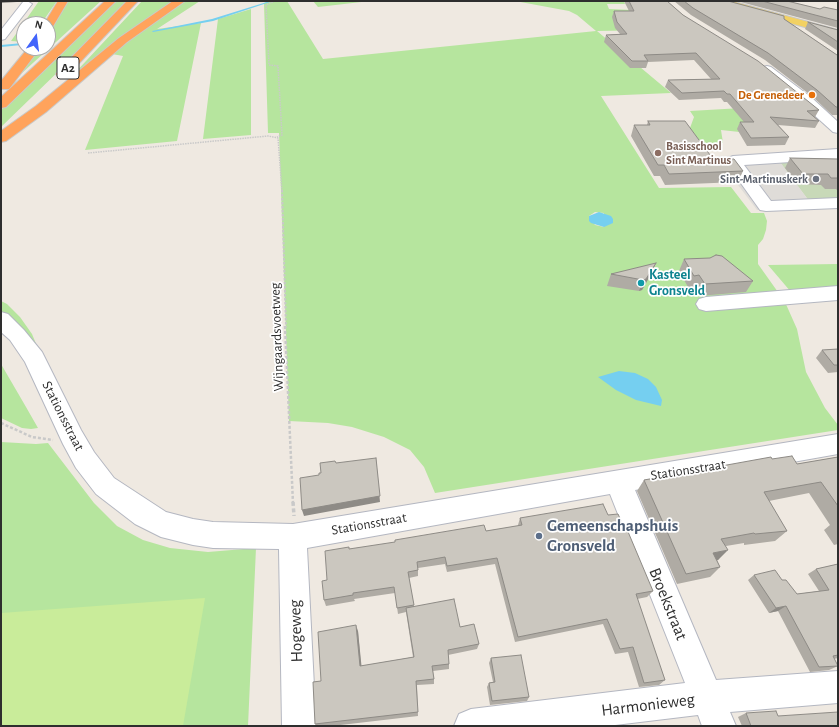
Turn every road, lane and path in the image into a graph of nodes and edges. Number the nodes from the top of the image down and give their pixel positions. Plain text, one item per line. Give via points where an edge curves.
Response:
1 (63, 1) edge
2 (111, 1) edge
3 (134, 1) edge
4 (180, 1) edge
5 (275, 1) edge
6 (720, 1) edge
7 (27, 4) dead end
8 (54, 16) edge
9 (789, 20) junction
10 (838, 33) edge
11 (804, 34) edge
12 (1, 38) edge
13 (28, 56) edge
14 (760, 64) edge
15 (1, 89) edge
16 (1, 104) edge
17 (838, 129) edge
18 (1, 133) edge
19 (277, 137) junction
20 (1, 138) edge
21 (88, 153) dead end
22 (838, 154) edge
23 (838, 203) edge
24 (838, 293) edge
25 (706, 304) dead end
26 (1, 319) edge
27 (1, 423) edge
28 (72, 437) junction
29 (838, 444) edge
30 (618, 481) junction
31 (293, 537) junction
32 (838, 686) edge
33 (713, 712) edge
34 (299, 726) edge
35 (471, 726) edge

1 - 8 highway
2 - 16 highway, A2
3 - 18 highway, A2
4 - 20 highway, A2 via 123,40 41,109
5 - 19 path, Wijngaardsvoetweg via 266,5 269,65 278,66 282,135
6 - 9 main road
7 - 12 street
9 - 10 main road
9 - 11 street via 787,23
13 - 15 highway
14 - 17 street via 808,101
19 - 21 path
19 - 31 path, Wijngaardsvoetweg via 280,145 283,208
22 - 23 street via 733,161 766,206
24 - 25 street
26 - 28 street, Stationsstraat via 34,358
27 - 28 path via 41,440
28 - 31 street, Stationsstraat via 85,460 105,486 161,524 213,535
29 - 30 street, Stationsstraat
30 - 31 street, Stationsstraat
30 - 33 street, Broekstraat
31 - 34 street, Hogeweg
32 - 33 street, Harmonieweg
33 - 35 street, Harmonieweg

